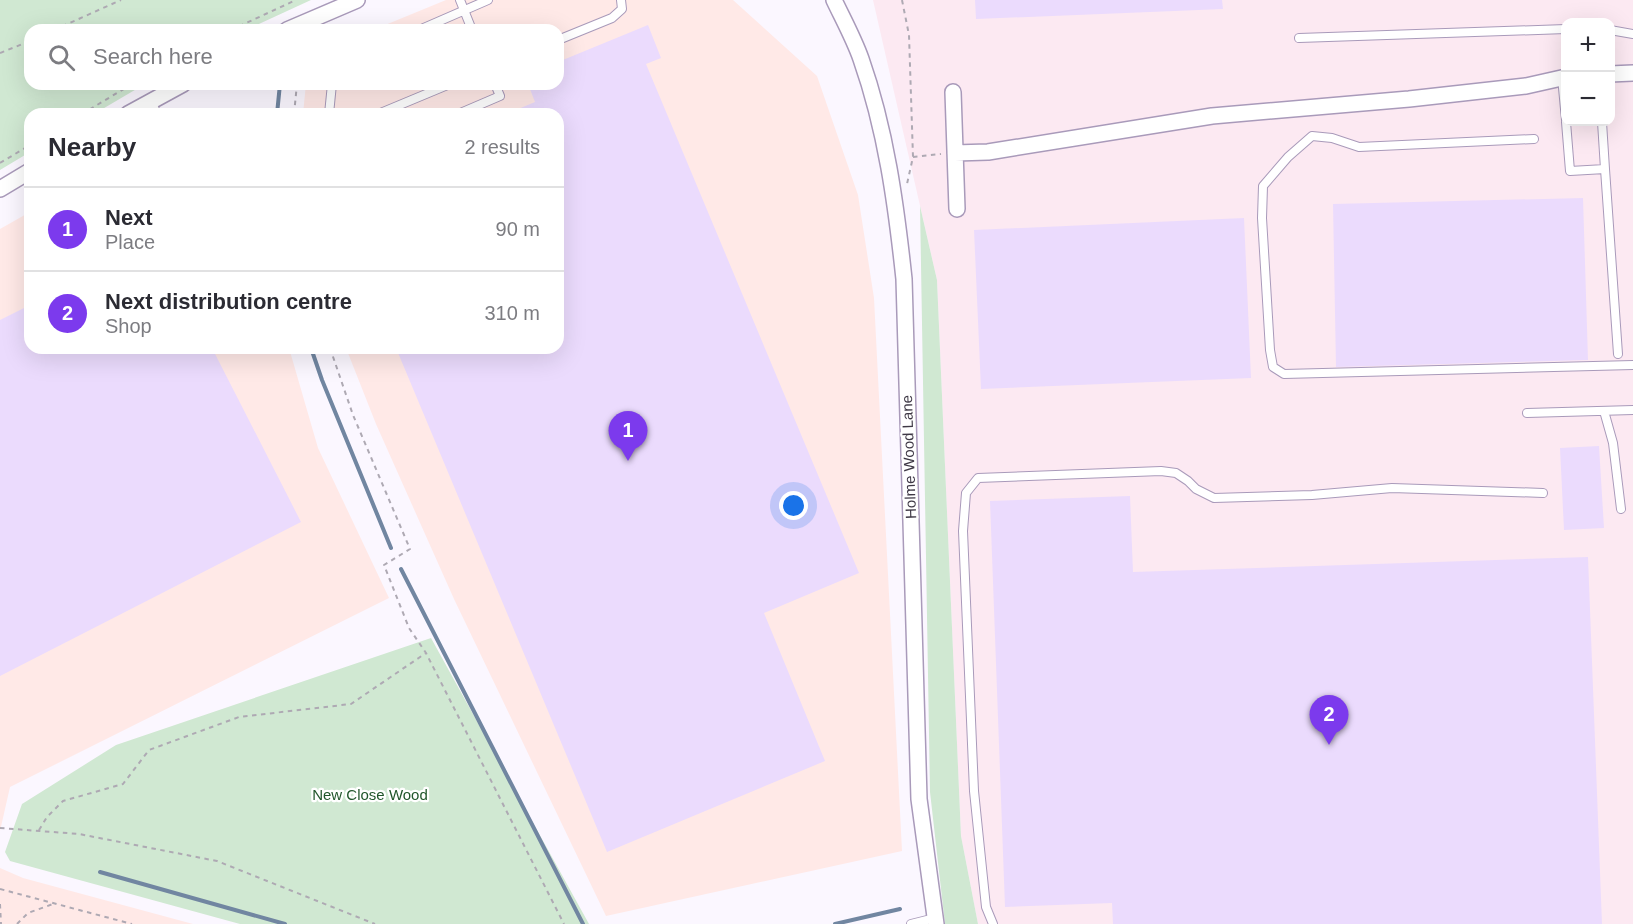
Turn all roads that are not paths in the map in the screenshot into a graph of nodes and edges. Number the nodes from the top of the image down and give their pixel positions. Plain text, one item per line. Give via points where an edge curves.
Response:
1 (357, 0) edge
2 (460, 0) edge
3 (488, 0) edge
4 (621, 0) edge
5 (834, 0) edge
6 (463, 10) junction
7 (301, 24) edge
8 (432, 24) edge
9 (469, 24) edge
10 (1561, 29) edge
11 (1615, 31) edge
12 (1633, 34) edge
13 (564, 38) edge
14 (1299, 38) dead end
15 (1633, 73) edge
16 (1615, 74) edge
17 (1561, 78) edge
18 (175, 90) edge
19 (331, 90) edge
20 (436, 90) edge
21 (498, 90) edge
22 (953, 92) dead end
23 (154, 107) edge
24 (330, 108) edge
25 (392, 108) edge
26 (472, 108) edge
27 (1566, 126) edge
28 (1602, 126) edge
29 (1534, 139) dead end
30 (955, 153) junction
31 (1605, 169) junction
32 (24, 175) edge
33 (0, 189) edge
34 (957, 208) dead end
35 (1618, 354) dead end
36 (1633, 365) edge
37 (1633, 410) edge
38 (1604, 411) junction
39 (1527, 414) dead end
40 (1543, 493) dead end
41 (1621, 509) dead end
42 (935, 921) edge
43 (911, 924) edge
44 (993, 924) edge

1 - 7 street
2 - 6 lane
3 - 6 lane
4 - 13 lane via 622,9 612,18
5 - 42 street, Holme Wood Lane via 860,57 876,107 895,196 904,279 919,799
6 - 8 lane
6 - 9 lane
10 - 14 lane
11 - 12 lane
15 - 16 street
17 - 30 street via 1526,87 1212,116 988,152
18 - 23 street
19 - 24 lane
20 - 25 lane
21 - 26 lane via 500,96
22 - 30 street
27 - 31 lane via 1570,171
28 - 31 lane
29 - 36 lane via 1359,147 1312,136 1263,186 1269,350 1273,367 1284,374
30 - 34 street
31 - 35 lane
32 - 33 street
37 - 38 lane
38 - 39 lane
38 - 41 lane via 1613,443
40 - 44 lane via 1392,488 1214,498 1176,473 1161,471 978,478 966,493 963,542 974,791 986,907
42 - 43 lane

